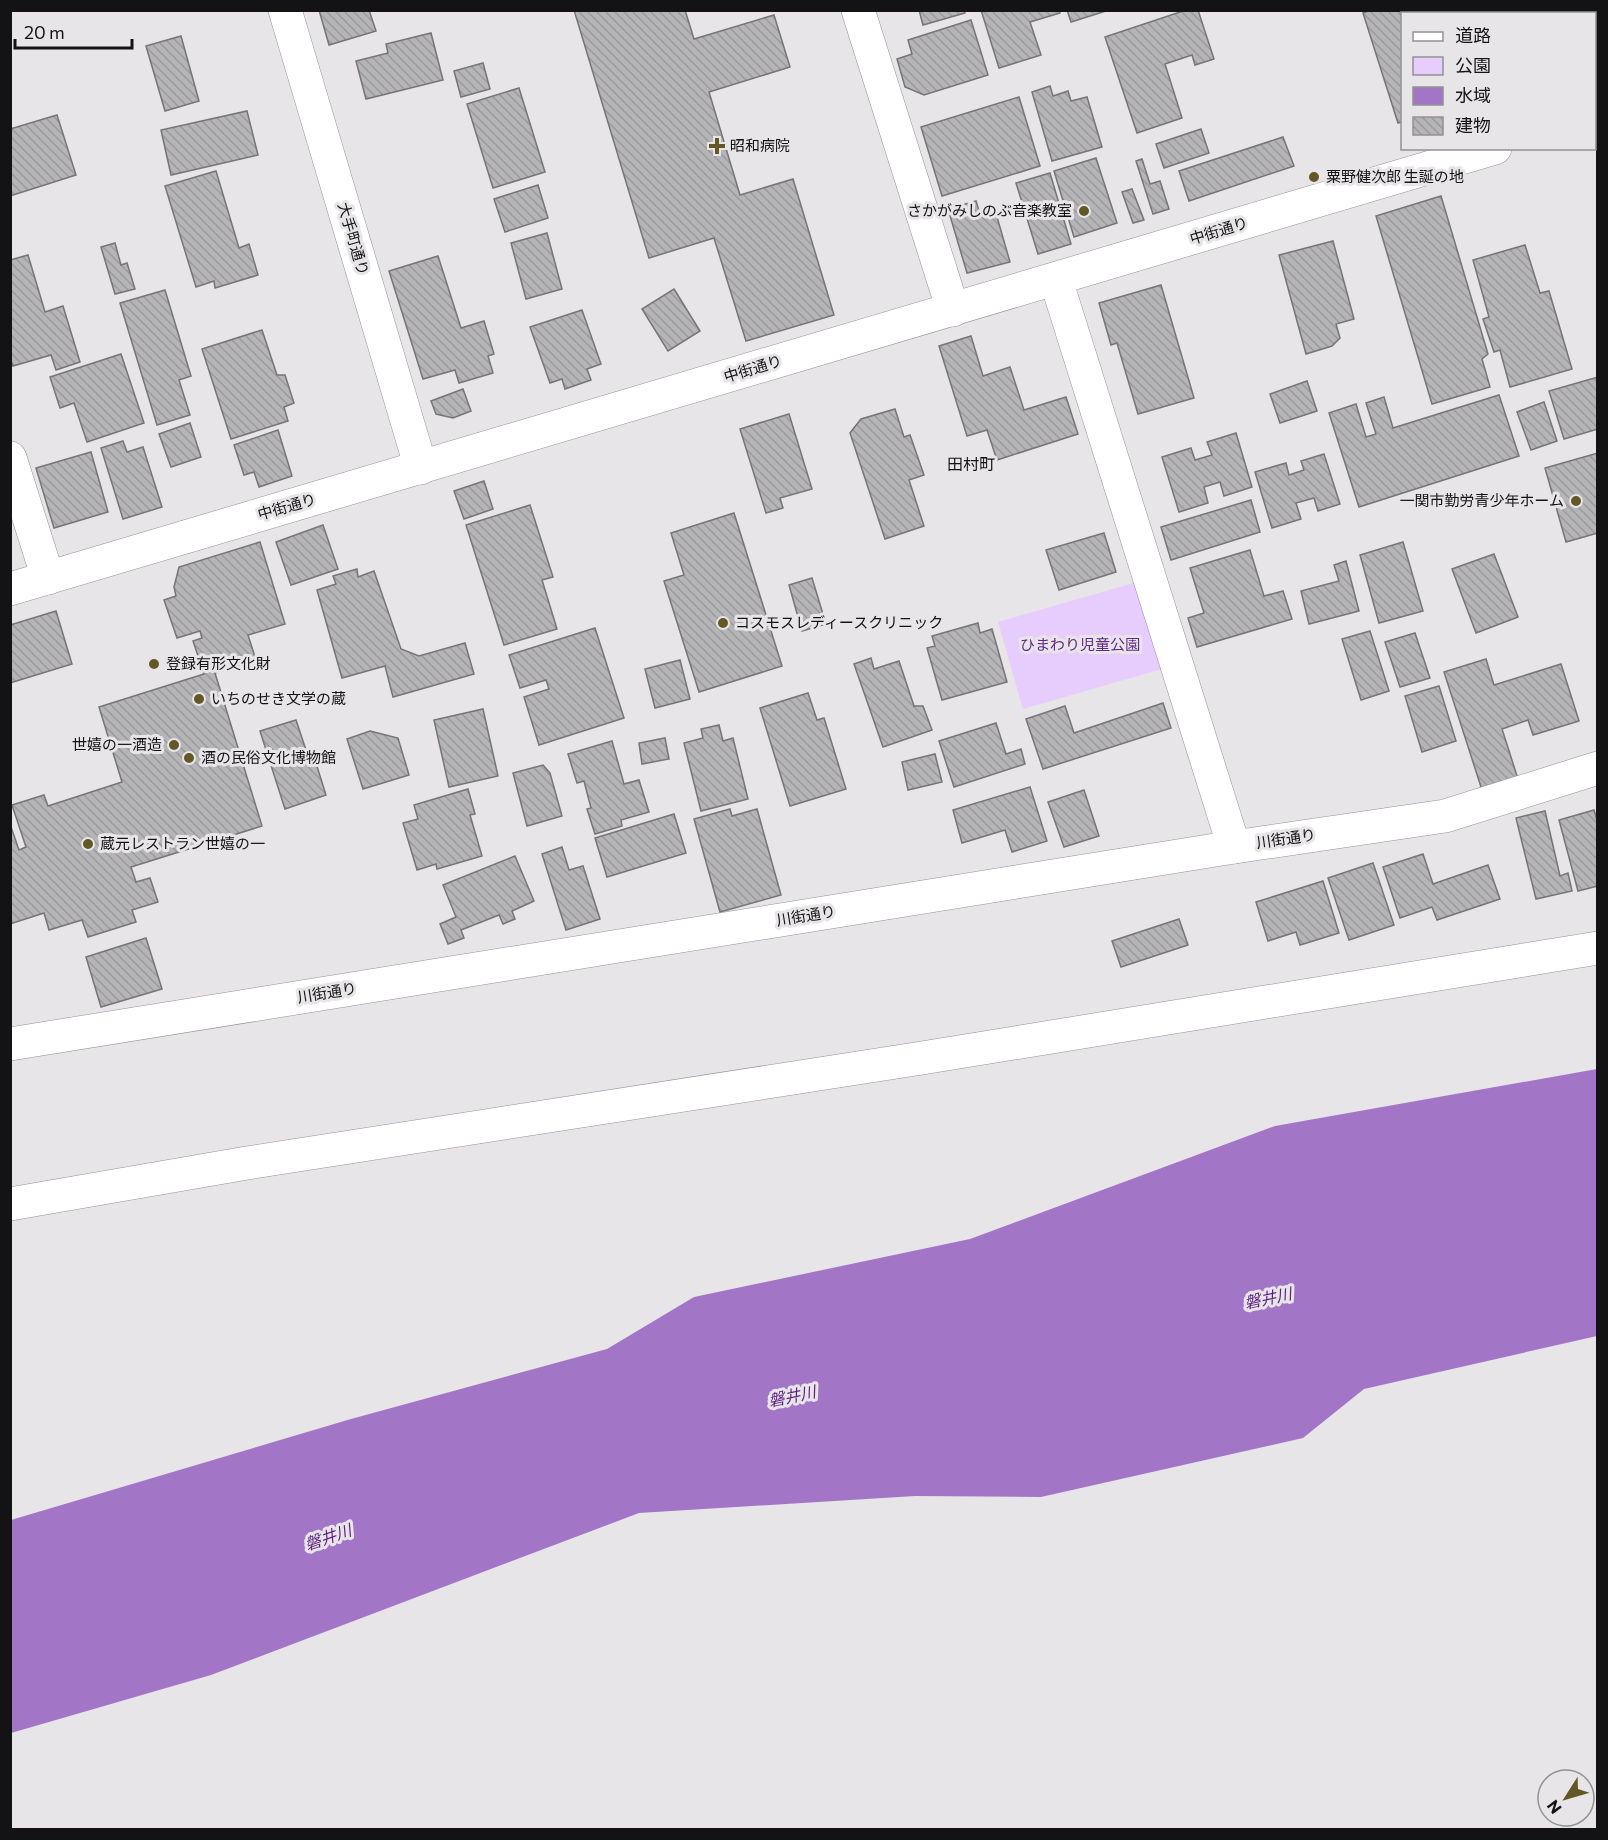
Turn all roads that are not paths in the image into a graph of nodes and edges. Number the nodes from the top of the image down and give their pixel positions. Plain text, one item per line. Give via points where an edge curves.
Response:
1 (285, 10) edge
2 (858, 10) edge
3 (1488, 150) edge
4 (1056, 280) junction
5 (952, 310) junction
6 (10, 458) edge
7 (421, 468) junction
8 (48, 578) junction
9 (10, 589) edge
10 (1598, 768) edge
11 (1234, 847) junction
12 (1598, 948) edge
13 (10, 1044) edge
14 (10, 1204) edge

1 - 7 street, 大手町通り
2 - 5 street
3 - 4 street, 中街通り
4 - 5 street, 中街通り
4 - 11 street
5 - 7 street, 中街通り
6 - 8 street
7 - 8 street, 中街通り
8 - 9 street, 中街通り
10 - 11 street, 川街通り via 1445,816
11 - 13 street, 川街通り
12 - 14 street

